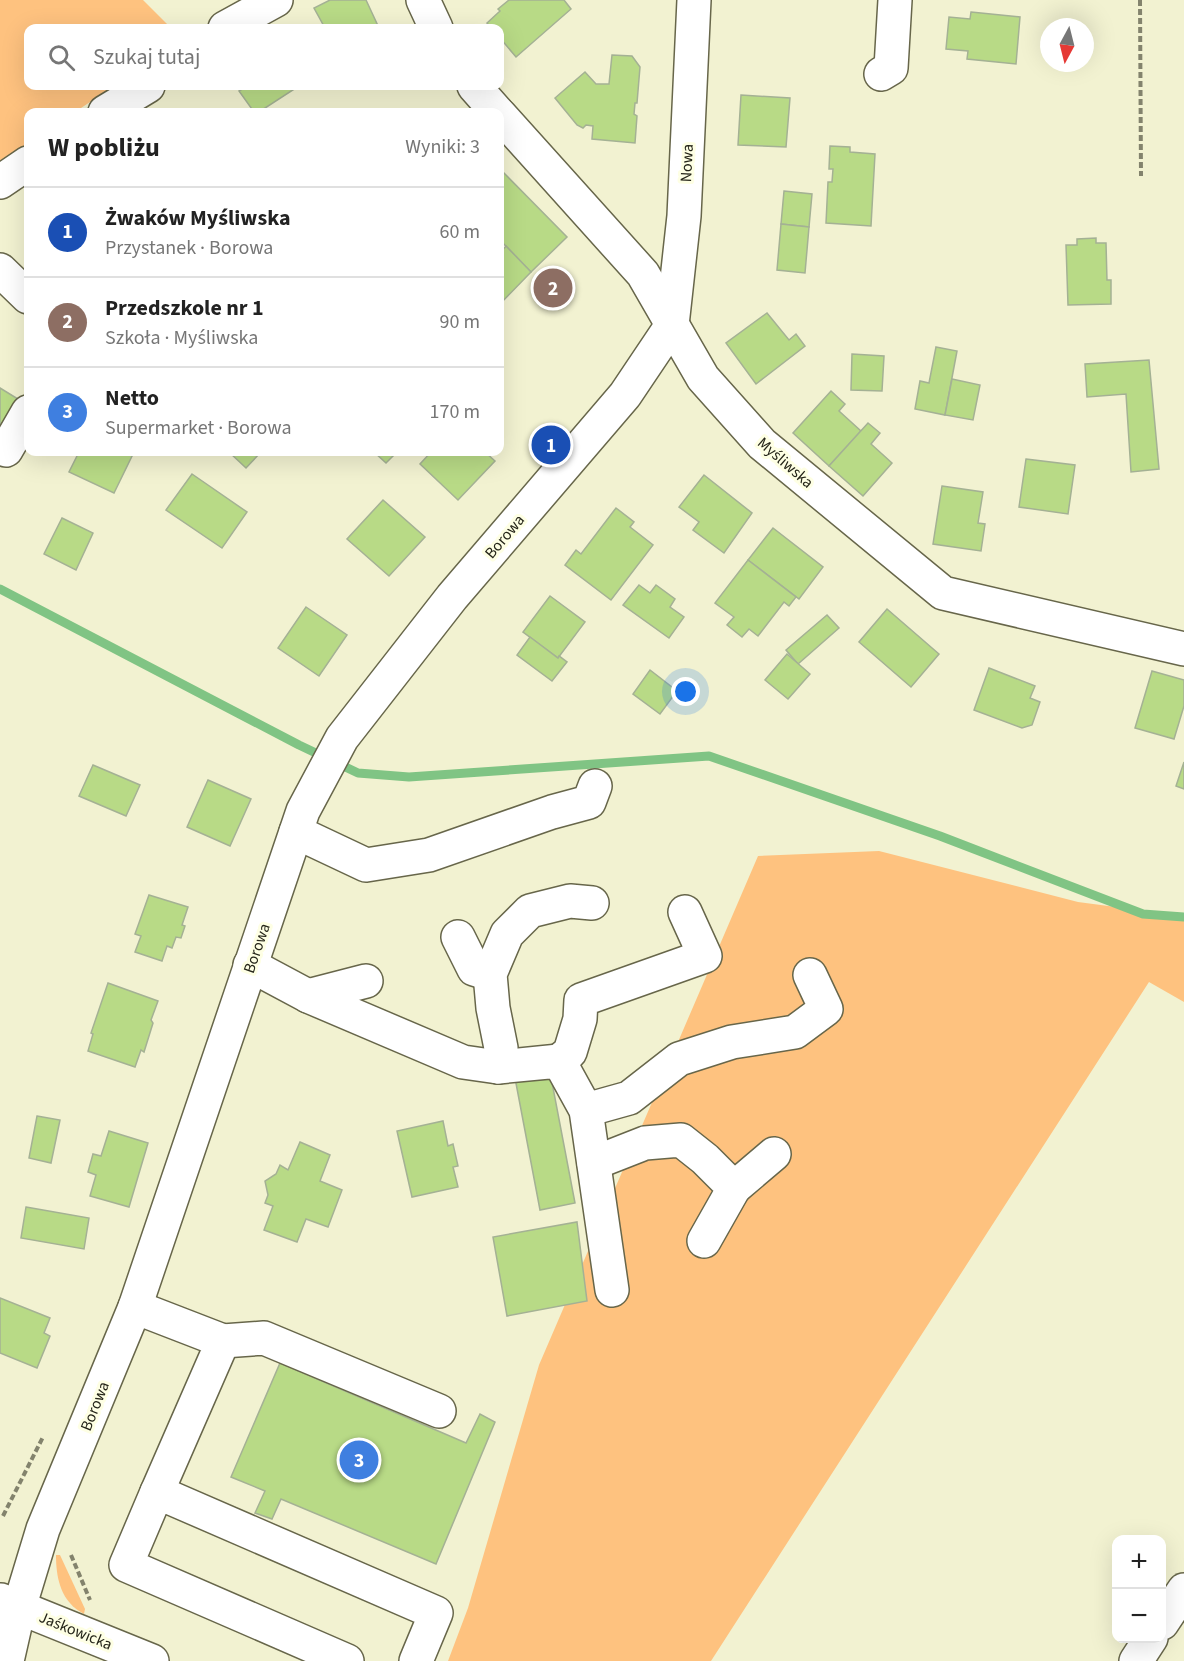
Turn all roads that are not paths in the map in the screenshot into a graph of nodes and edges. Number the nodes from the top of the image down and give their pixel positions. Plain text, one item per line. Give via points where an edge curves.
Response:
1 (276, 0) edge
2 (423, 0) edge
3 (694, 0) edge
4 (895, 0) edge
5 (232, 24) edge
6 (434, 24) edge
7 (881, 74) dead end
8 (141, 90) edge
9 (477, 90) edge
10 (112, 108) edge
11 (493, 108) edge
12 (504, 121) edge
13 (24, 166) edge
14 (0, 182) edge
15 (0, 270) edge
16 (24, 293) edge
17 (672, 325) junction
18 (24, 419) edge
19 (6, 450) dead end
20 (1184, 649) edge
21 (595, 786) dead end
22 (296, 832) junction
23 (592, 903) dead end
24 (685, 912) dead end
25 (458, 937) dead end
26 (250, 965) junction
27 (490, 974) junction
28 (810, 975) dead end
29 (366, 981) dead end
30 (308, 996) junction
31 (559, 1061) junction
32 (498, 1067) junction
33 (586, 1110) junction
34 (774, 1154) dead end
35 (594, 1163) junction
36 (734, 1188) junction
37 (704, 1241) dead end
38 (612, 1290) dead end
39 (135, 1307) junction
40 (223, 1341) junction
41 (439, 1412) dead end
42 (157, 1492) junction
43 (1184, 1590) edge
44 (10, 1604) edge
45 (1166, 1616) edge
46 (1148, 1643) edge
47 (8, 1661) edge
48 (152, 1661) edge
49 (347, 1661) edge
50 (416, 1661) edge
51 (1136, 1661) edge

1 - 5 street
2 - 6 street
3 - 17 street, Nowa via 684,216
4 - 7 street via 891,68
8 - 10 street
9 - 11 street, Myśliwska
12 - 17 street, Myśliwska via 643,274
13 - 14 street
15 - 16 street
17 - 20 street, Myśliwska via 703,378 762,444 943,593
17 - 22 street, Borowa via 625,394 452,597 331,758
18 - 19 street
21 - 22 street via 589,802 429,855 366,865
22 - 26 street, Borowa
23 - 27 street via 570,901 530,911 507,934
24 - 31 street via 705,956 581,1000 570,1053
25 - 27 street via 474,969
26 - 30 street
26 - 39 street, Borowa
27 - 32 street via 501,1048
28 - 33 street via 826,1009 795,1032 732,1042 679,1059 629,1098
29 - 30 street
30 - 32 street via 463,1062
31 - 32 street
31 - 33 street
33 - 35 street
34 - 36 street
35 - 36 street via 645,1143 681,1140
35 - 38 street
36 - 37 street
39 - 40 street
39 - 44 street, Borowa
40 - 41 street via 264,1338
40 - 42 street
42 - 49 street via 126,1565
42 - 50 street via 436,1613
43 - 45 street
44 - 47 street, Borowa
44 - 48 street, Jaśkowicka
46 - 51 street

